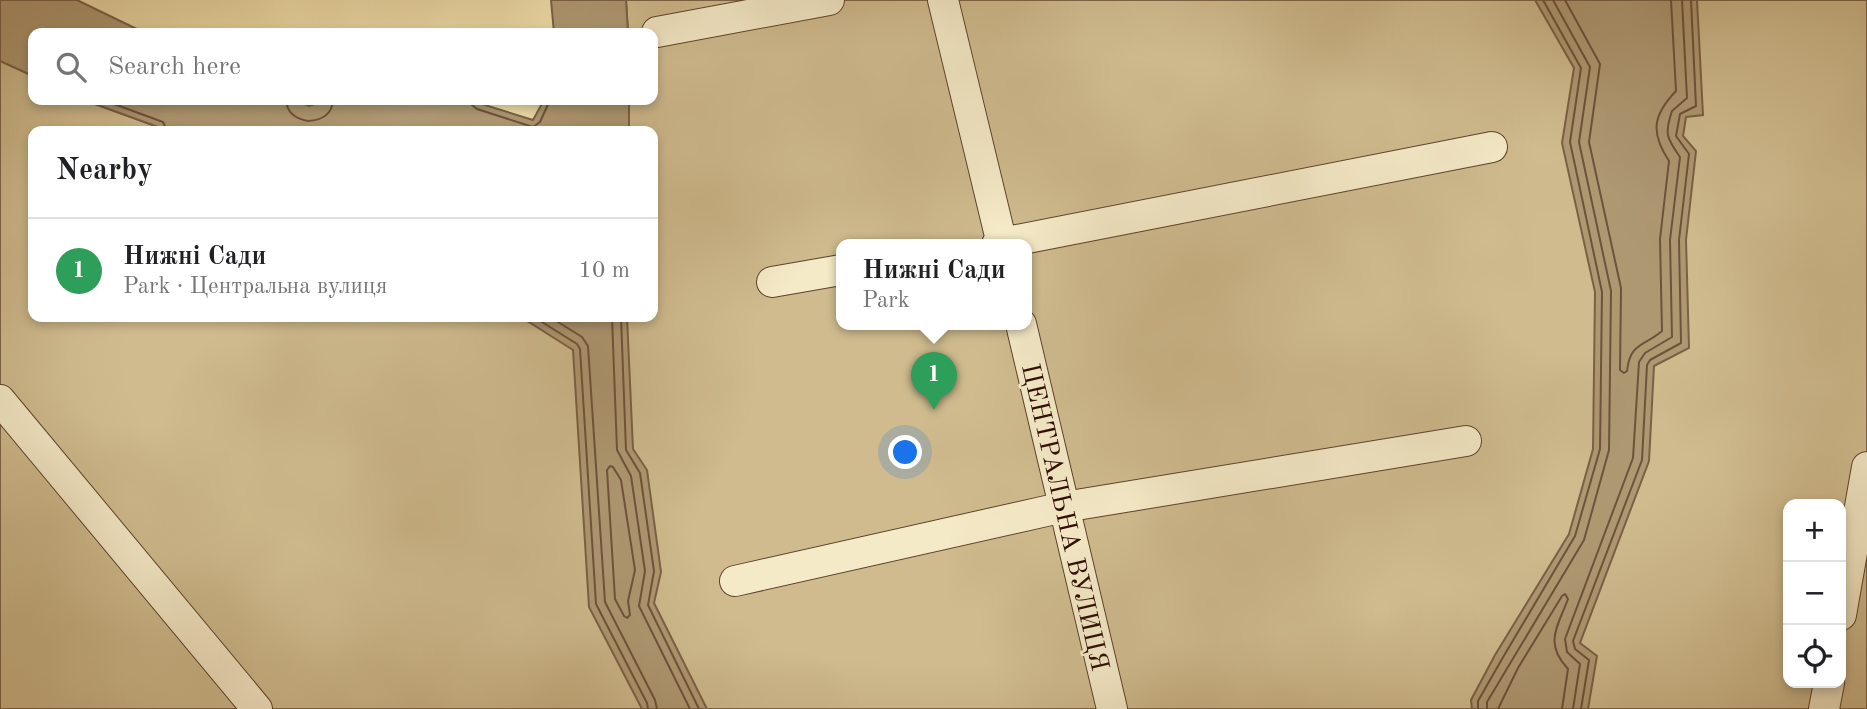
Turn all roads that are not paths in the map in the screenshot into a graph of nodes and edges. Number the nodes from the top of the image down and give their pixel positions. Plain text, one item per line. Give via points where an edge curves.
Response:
1 (829, 0) edge
2 (943, 0) edge
3 (658, 32) edge
4 (1492, 147) dead end
5 (999, 239) edge
6 (1020, 239) edge
7 (836, 271) edge
8 (772, 282) dead end
9 (1022, 330) edge
10 (0, 400) edge
11 (1466, 441) dead end
12 (1867, 467) edge
13 (1064, 507) junction
14 (734, 581) dead end
15 (1846, 587) edge
16 (1828, 688) edge
17 (257, 709) edge
18 (1112, 709) edge
19 (1824, 709) edge

1 - 3 street
2 - 5 street
4 - 6 street
7 - 8 street
9 - 13 street, ЦЕНТРАЛЬНА ВУЛИЦЯ
10 - 17 street
11 - 13 street
12 - 15 street
13 - 14 street
13 - 18 street, ЦЕНТРАЛЬНА ВУЛИЦЯ
16 - 19 street

